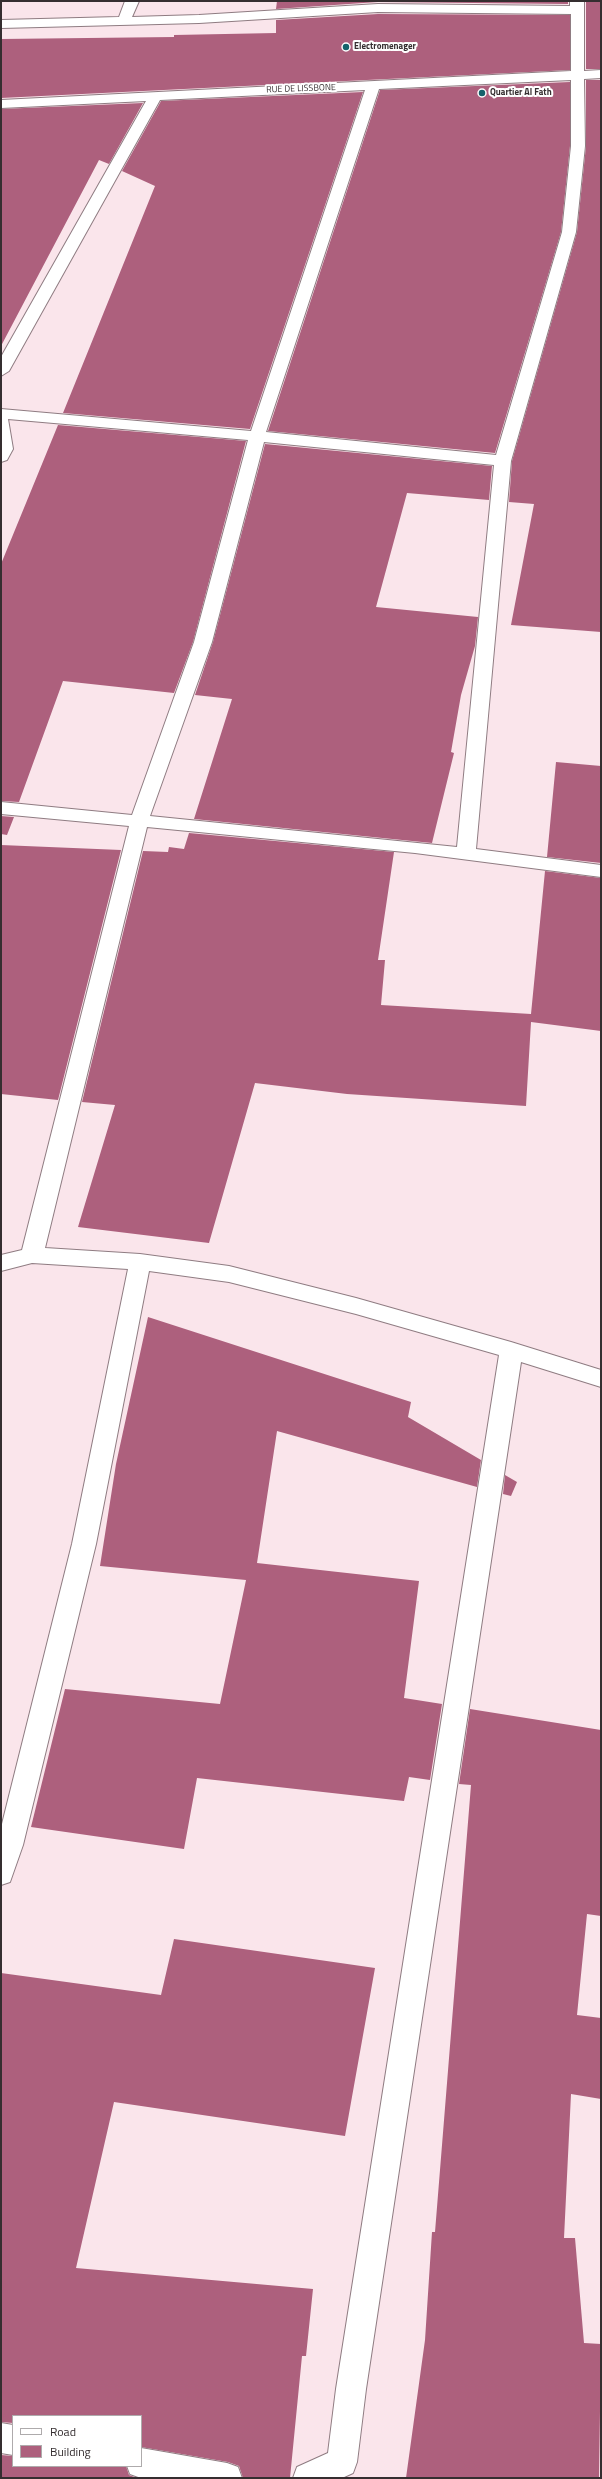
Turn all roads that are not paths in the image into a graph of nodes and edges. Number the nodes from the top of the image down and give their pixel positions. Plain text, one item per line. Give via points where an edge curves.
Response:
1 (132, 1) edge
2 (318, 1) edge
3 (577, 5) edge
4 (378, 8) junction
5 (124, 21) junction
6 (1, 24) edge
7 (601, 74) edge
8 (578, 75) junction
9 (372, 86) junction
10 (156, 95) junction
11 (1, 104) edge
12 (1, 372) edge
13 (1, 414) edge
14 (1, 421) edge
15 (257, 436) junction
16 (1, 457) edge
17 (503, 462) junction
18 (1, 808) edge
19 (139, 822) junction
20 (466, 852) junction
21 (601, 871) edge
22 (32, 1255) junction
23 (140, 1262) junction
24 (1, 1263) edge
25 (511, 1350) junction
26 (601, 1379) edge
27 (1, 1874) edge
28 (1, 2438) edge
29 (12, 2440) edge
30 (142, 2464) edge
31 (227, 2478) edge
32 (308, 2478) edge

1 - 5 street
2 - 4 street
3 - 4 street
3 - 8 street
4 - 5 street
5 - 6 street
7 - 8 street, RUE DE LISSBONE
8 - 9 street, RUE DE LISSBONE
8 - 17 street via 578,146 569,232
9 - 10 street, RUE DE LISSBONE
9 - 15 street
10 - 11 street, RUE DE LISSBONE
10 - 12 street
13 - 15 street
14 - 16 street via 5,449
15 - 17 street
15 - 19 street via 203,642
17 - 20 street
18 - 19 street
19 - 20 street
19 - 22 street
20 - 21 street
22 - 23 street
22 - 24 street
23 - 25 street via 229,1274 356,1306
23 - 27 street via 84,1544
25 - 26 street
25 - 32 street via 351,2389 342,2462
28 - 29 street
30 - 31 street

